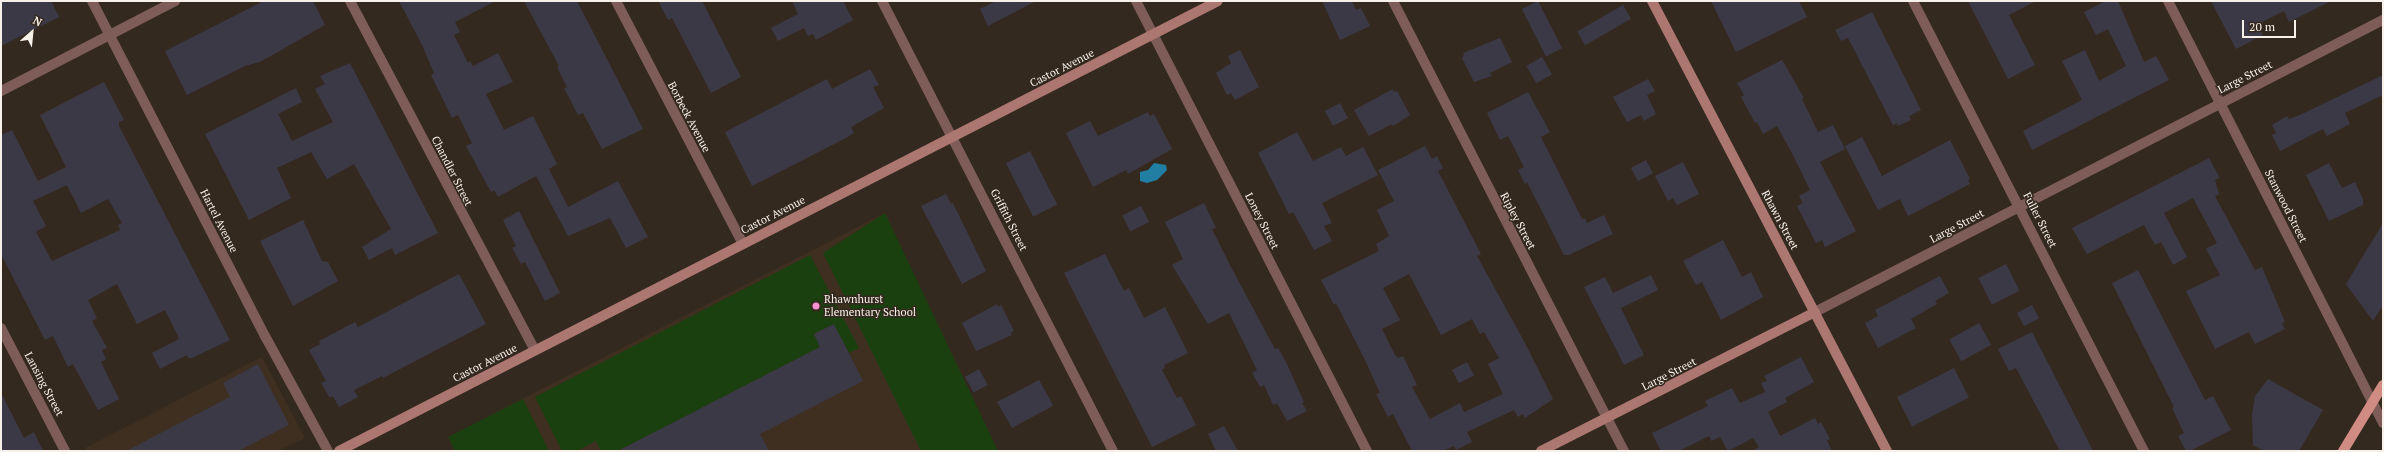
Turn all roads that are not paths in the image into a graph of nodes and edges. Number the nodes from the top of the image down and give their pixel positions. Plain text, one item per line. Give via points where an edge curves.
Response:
1 (92, 1) edge
2 (175, 1) edge
3 (350, 1) edge
4 (616, 1) edge
5 (882, 1) edge
6 (1136, 1) edge
7 (1218, 1) edge
8 (1393, 1) edge
9 (1652, 1) edge
10 (1914, 1) edge
11 (2168, 1) edge
12 (2383, 20) edge
13 (109, 34) junction
14 (1153, 35) junction
15 (1, 91) edge
16 (2220, 103) junction
17 (952, 137) junction
18 (2020, 206) junction
19 (743, 244) junction
20 (1815, 312) junction
21 (1, 328) edge
22 (535, 350) junction
23 (2383, 385) edge
24 (2372, 402) junction
25 (1607, 418) junction
26 (2383, 423) edge
27 (65, 451) edge
28 (328, 451) edge
29 (339, 451) edge
30 (1113, 451) edge
31 (1367, 451) edge
32 (1541, 451) edge
33 (1624, 451) edge
34 (1887, 451) edge
35 (2144, 451) edge
36 (2343, 451) edge

1 - 13 street, Hartel Avenue
2 - 13 street
3 - 22 street, Chandler Street
4 - 19 street, Borbeck Avenue
5 - 17 street, Griffith Street
6 - 14 street, Loney Street
7 - 14 main road, Castor Avenue
8 - 25 street, Ripley Street
9 - 20 main road, Rhawn Street
10 - 18 street, Fuller Street
11 - 16 street, Stanwood Street
12 - 16 street, Large Street
13 - 15 street
13 - 28 street, Hartel Avenue via 265,336
14 - 17 main road, Castor Avenue
14 - 31 street, Loney Street
16 - 18 street, Large Street
16 - 24 street, Stanwood Street
17 - 19 main road, Castor Avenue
17 - 30 street, Griffith Street
18 - 20 street, Large Street
18 - 35 street, Fuller Street
19 - 22 main road, Castor Avenue
20 - 25 main road, Large Street
20 - 34 main road, Rhawn Street
21 - 27 street, Lansing Street
22 - 29 main road, Castor Avenue
23 - 24 main road
24 - 26 street, Stanwood Street
24 - 36 main road
25 - 32 main road, Large Street
25 - 33 street, Ripley Street

